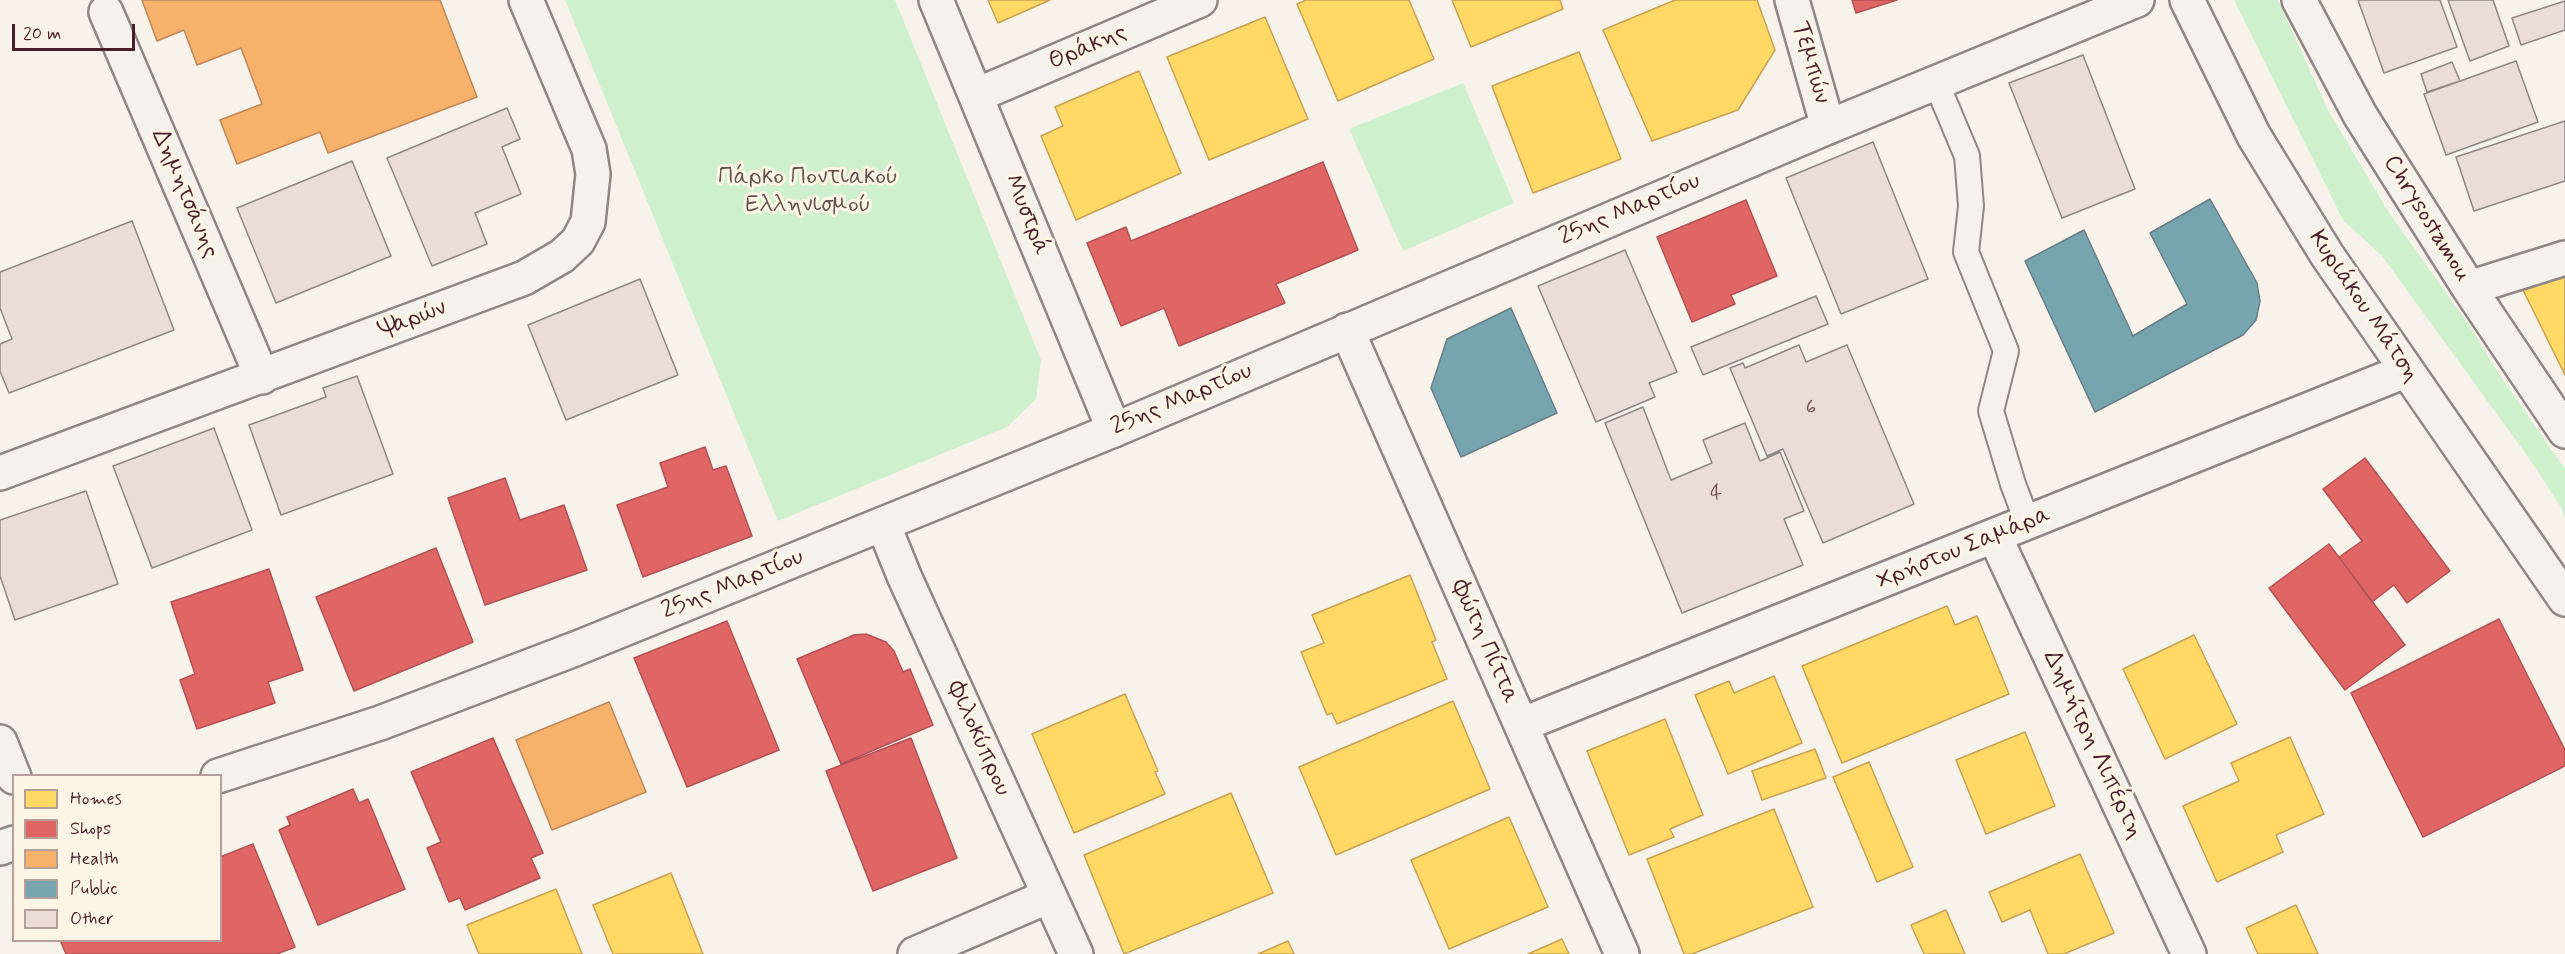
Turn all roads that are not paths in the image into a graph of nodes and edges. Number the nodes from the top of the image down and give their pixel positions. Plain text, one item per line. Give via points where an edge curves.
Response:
1 (526, 0) edge
2 (936, 0) edge
3 (1200, 0) edge
4 (1792, 0) edge
5 (2137, 0) edge
6 (2187, 0) edge
7 (2299, 0) edge
8 (106, 12) dead end
9 (1936, 82) junction
10 (977, 95) junction
11 (1828, 127) junction
12 (2565, 258) edge
13 (2469, 288) junction
14 (1347, 330) junction
15 (2405, 371) junction
16 (262, 377) junction
17 (1114, 430) junction
18 (2565, 431) edge
19 (0, 473) edge
20 (883, 524) junction
21 (2028, 524) junction
22 (1995, 537) junction
23 (2565, 599) edge
24 (1521, 725) junction
25 (0, 742) edge
26 (13, 774) edge
27 (222, 775) edge
28 (1049, 896) junction
29 (915, 954) edge
30 (1076, 954) edge
31 (1622, 954) edge
32 (2189, 954) edge

1 - 16 street, Ψαρών via 589,149 593,174 588,222 578,241 543,269
2 - 10 street, Μυστρά
3 - 10 street, Θράκης
4 - 11 street, Τεμπών
5 - 9 street, 25ης Μαρτίου
6 - 15 street, Κυριάκου Μάτση via 2254,136
7 - 13 street, Chrysostamou via 2360,115
8 - 16 street, Δημητσάνης
9 - 11 street, 25ης Μαρτίου
9 - 21 lane via 1967,156 1971,206 1966,252 2006,351 1992,411
10 - 17 street, Μυστρά
11 - 14 street, 25ης Μαρτίου
12 - 13 street
13 - 18 street, Chrysostamou
14 - 17 street, 25ης Μαρτίου
14 - 24 street, Φώτη Πίττα
15 - 21 street, Χρήστου Σαμάρα
15 - 23 street, Κυριάκου Μάτση
16 - 19 street, Ψαρών
17 - 20 street, 25ης Μαρτίου
20 - 27 street, 25ης Μαρτίου via 575,650 380,723
20 - 28 street, Φιλοκύπρου
21 - 22 street, Χρήστου Σαμάρα
22 - 24 street, Χρήστου Σαμάρα
22 - 32 street, Δημήτρη Λιπέρτη
24 - 31 street, Φώτη Πίττα
25 - 26 street
28 - 29 street
28 - 30 street, Φιλοκύπρου

